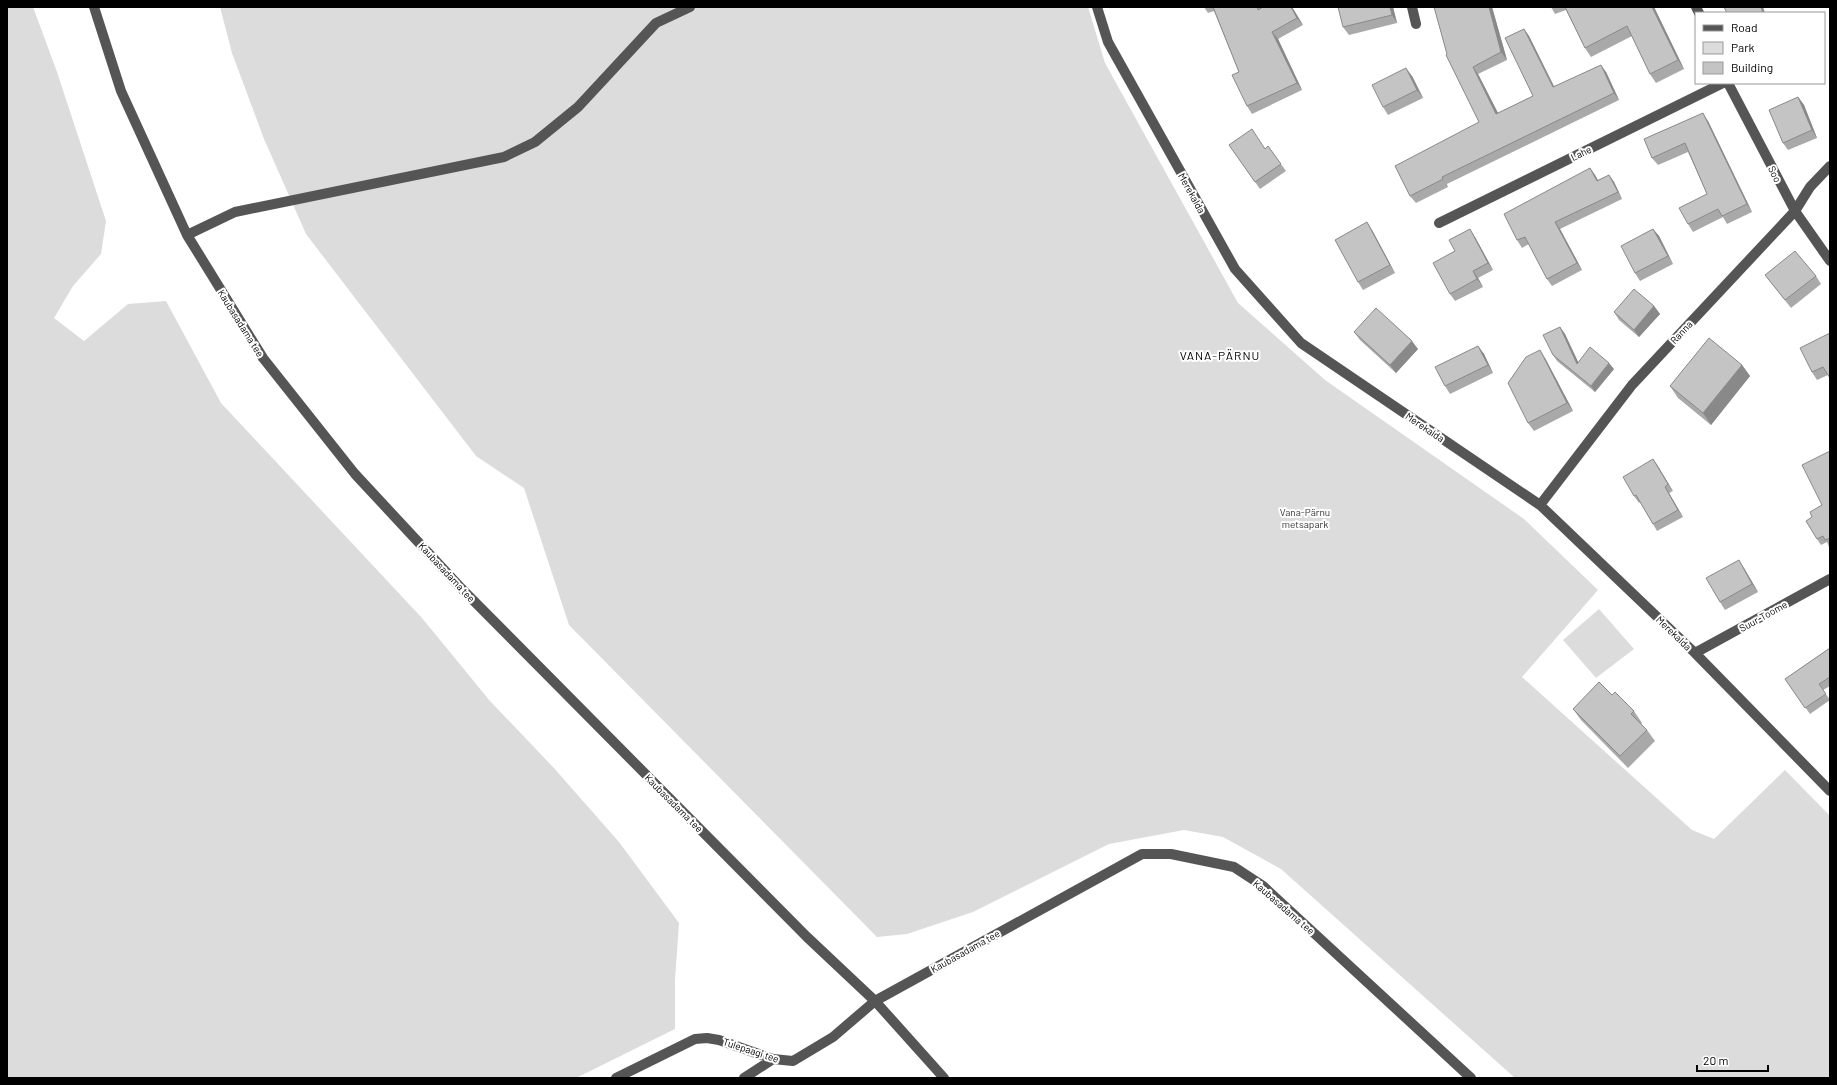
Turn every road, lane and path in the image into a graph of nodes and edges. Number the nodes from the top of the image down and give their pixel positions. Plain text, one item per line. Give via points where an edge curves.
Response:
1 (94, 7) edge
2 (690, 7) edge
3 (1097, 7) edge
4 (1412, 7) edge
5 (1416, 24) dead end
6 (1721, 84) edge
7 (1729, 84) edge
8 (1830, 166) edge
9 (1795, 211) junction
10 (1439, 223) dead end
11 (187, 235) junction
12 (1830, 260) edge
13 (1540, 505) junction
14 (1830, 579) edge
15 (1695, 653) junction
16 (1830, 791) edge
17 (875, 1001) junction
18 (773, 1059) junction
19 (616, 1078) edge
20 (744, 1078) edge
21 (944, 1078) edge
22 (1471, 1078) edge

1 - 11 street, Kaubasadama tee via 121,91
2 - 11 street via 656,23 578,107 535,142 504,157 235,212
3 - 13 street, Merekalda via 1108,42 1235,269 1296,338
4 - 5 street
6 - 10 street, Lahe
7 - 9 street, Soo
8 - 9 street, Ranna via 1810,187
9 - 12 street, Soo
9 - 13 street, Ranna via 1632,385
11 - 17 street, Kaubasadama tee via 263,358 355,474 466,592 807,937
13 - 15 street, Merekalda
14 - 15 street, Suur-Toome
15 - 16 street, Merekalda
17 - 18 street, Tulepaagi tee via 833,1037 794,1061
17 - 21 street
17 - 22 street, Kaubasadama tee via 1142,854 1171,854 1234,867 1263,886
18 - 19 street, Tulepaagi tee via 719,1040 695,1039
18 - 20 street

